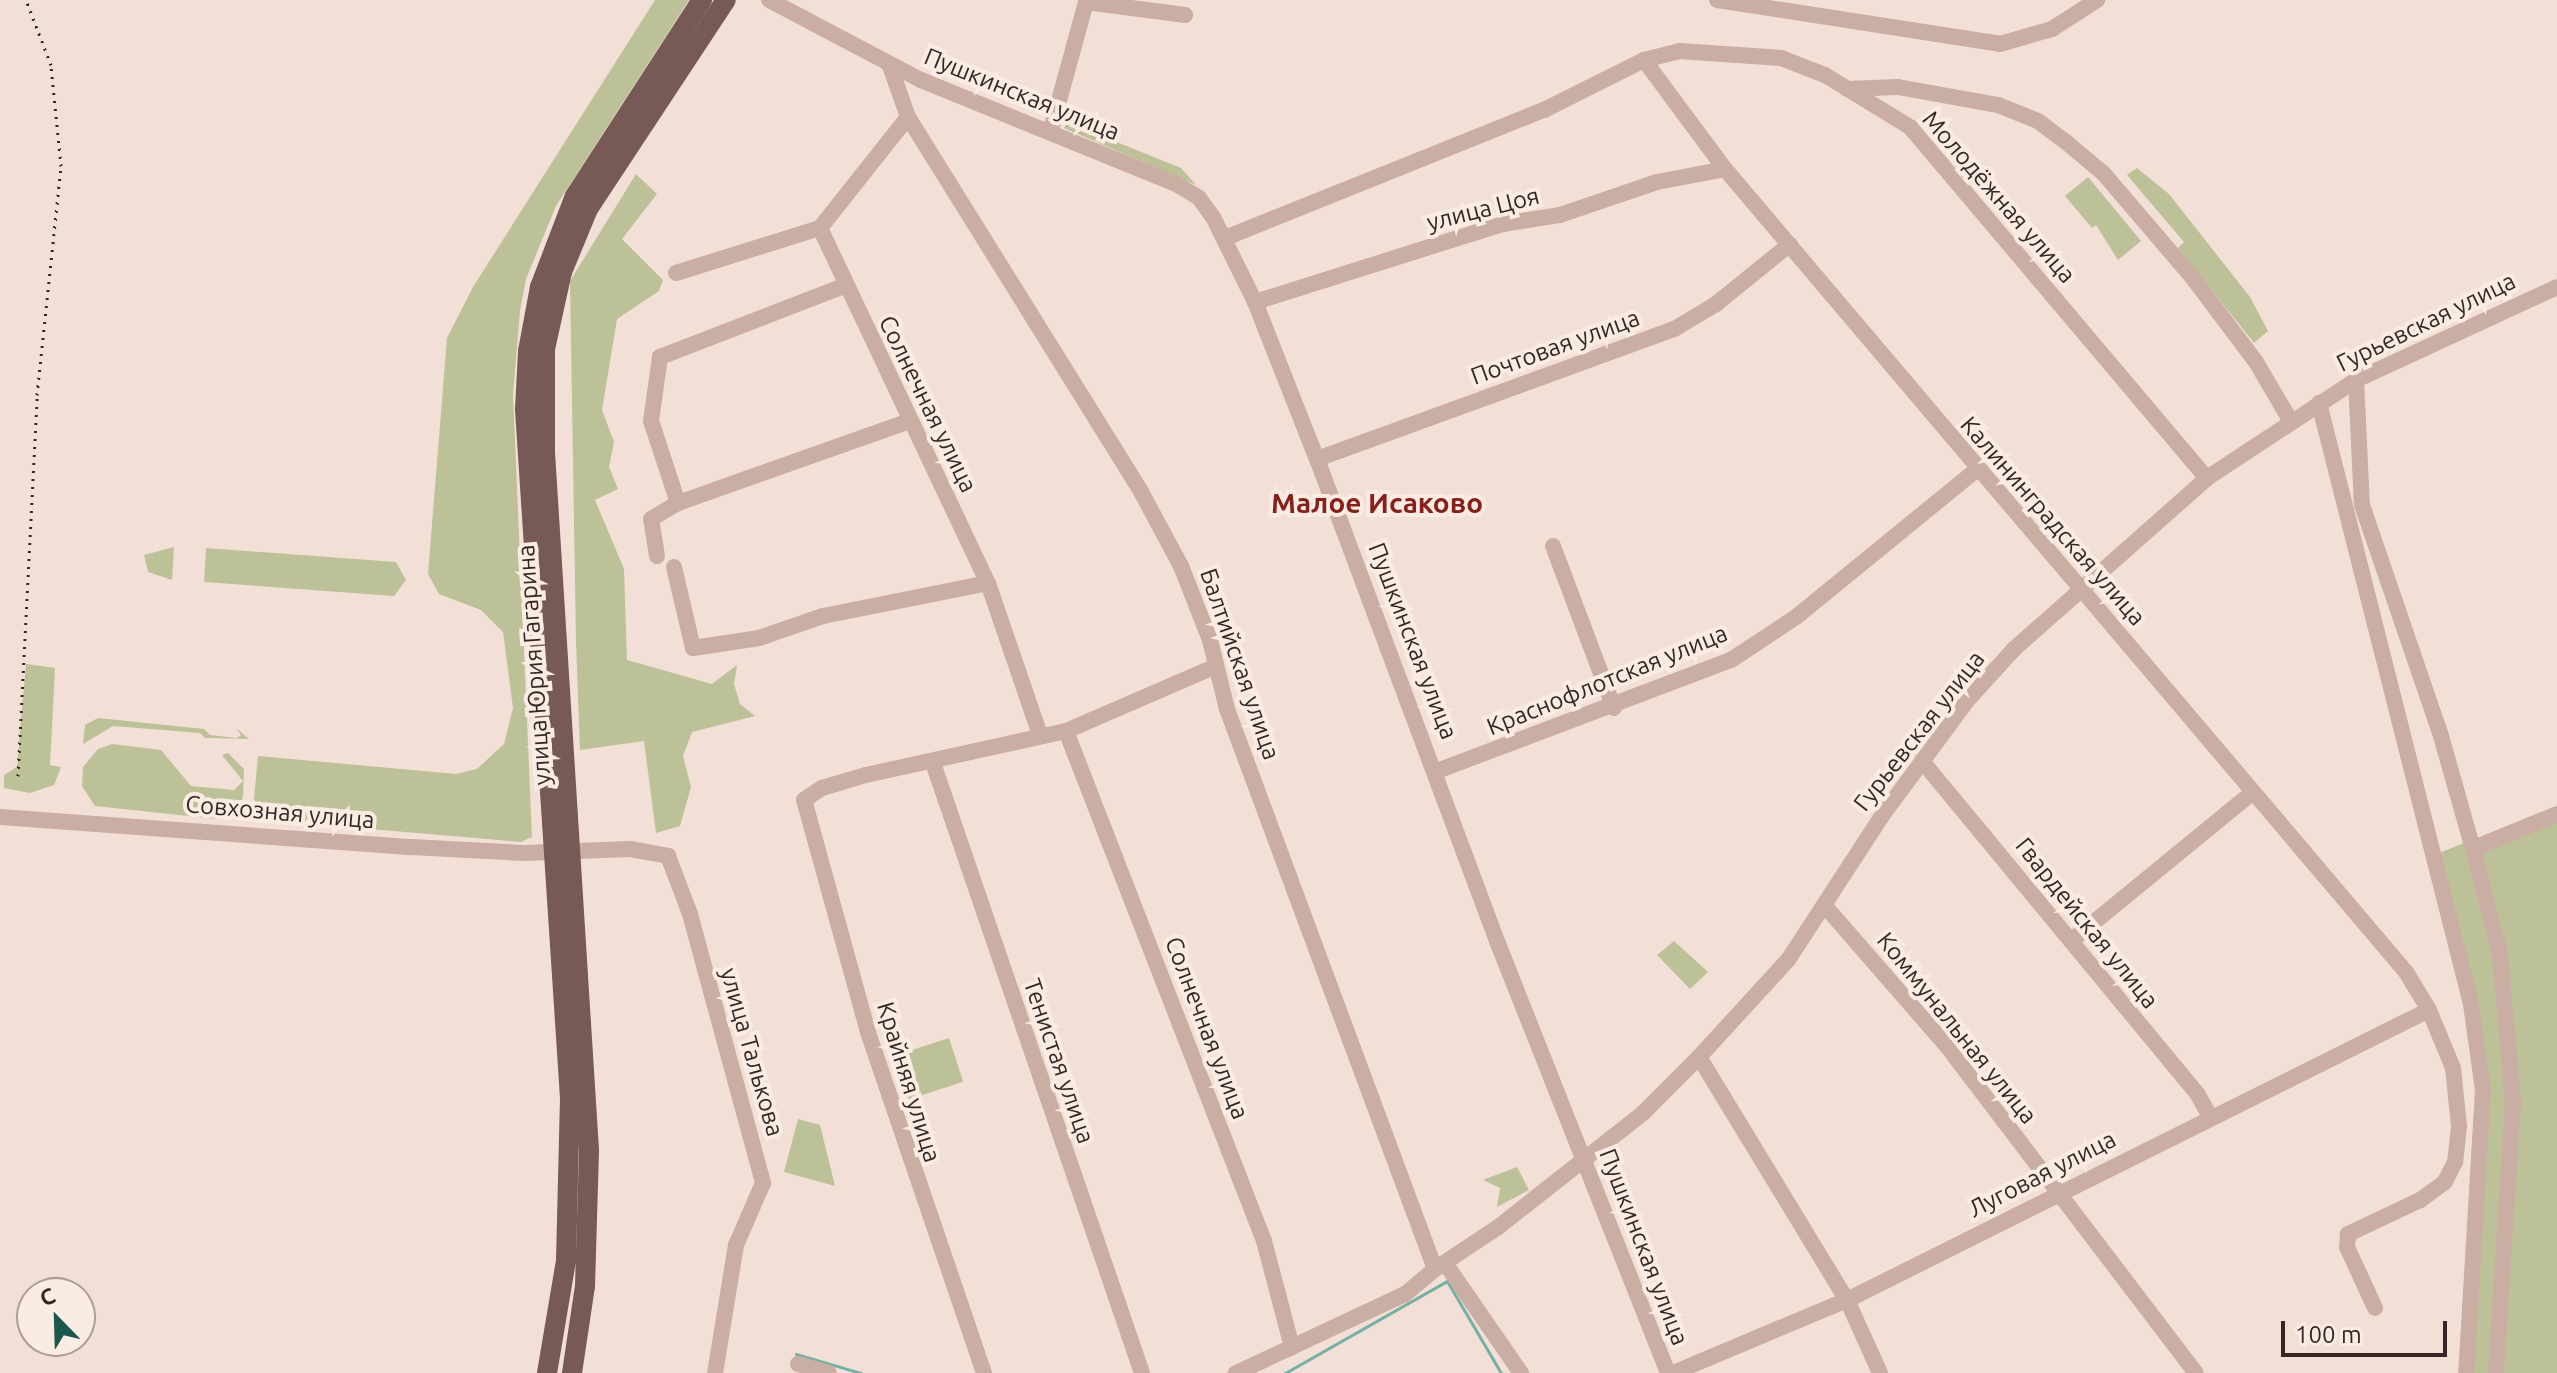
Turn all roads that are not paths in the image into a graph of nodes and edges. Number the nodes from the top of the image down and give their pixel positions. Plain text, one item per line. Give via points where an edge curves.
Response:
1 (702, 0) edge
2 (726, 0) edge
3 (769, 0) edge
4 (1717, 0) edge
5 (2097, 0) edge
6 (1185, 15) dead end
7 (1644, 60) junction
8 (890, 66) junction
9 (1847, 89) junction
10 (908, 117) junction
11 (1051, 130) junction
12 (1725, 169) junction
13 (820, 228) junction
14 (1225, 238) junction
15 (1790, 244) junction
16 (676, 273) dead end
17 (844, 286) junction
18 (2557, 287) edge
19 (1255, 302) junction
20 (2356, 380) junction
21 (2319, 403) junction
22 (2290, 420) junction
23 (910, 421) junction
24 (1317, 459) junction
25 (1976, 470) junction
26 (2207, 478) junction
27 (678, 503) junction
28 (1553, 546) dead end
29 (657, 556) dead end
30 (674, 567) dead end
31 (988, 583) junction
32 (2081, 589) junction
33 (1216, 666) junction
34 (1614, 708) junction
35 (1066, 731) junction
36 (1040, 735) junction
37 (1922, 761) junction
38 (933, 763) junction
39 (1437, 771) junction
40 (2252, 793) junction
41 (2557, 814) edge
42 (0, 817) edge
43 (2473, 849) junction
44 (564, 852) junction
45 (1825, 906) junction
46 (2071, 941) junction
47 (2429, 1010) junction
48 (1699, 1057) junction
49 (2211, 1118) junction
50 (1585, 1160) junction
51 (2057, 1193) junction
52 (1437, 1269) junction
53 (1847, 1300) junction
54 (2375, 1308) dead end
55 (1292, 1347) junction
56 (798, 1364) dead end
57 (547, 1373) edge
58 (572, 1373) edge
59 (715, 1373) edge
60 (829, 1373) edge
61 (984, 1373) edge
62 (1142, 1373) edge
63 (1236, 1373) edge
64 (1521, 1373) edge
65 (1670, 1373) edge
66 (1880, 1373) edge
67 (2196, 1373) edge
68 (2466, 1373) edge
69 (2496, 1373) edge

1 - 44 main road, улица Юрия Гагарина via 575,196 534,311 525,409
2 - 44 main road, улица Юрия Гагарина via 602,183 575,235 552,309 543,414
3 - 8 street, Пушкинская улица
4 - 5 street via 2000,44 2052,29
6 - 11 street via 1086,2
7 - 9 street, Молодёжная улица via 1679,51 1781,58
7 - 12 street, Калининградская улица
7 - 14 street, Молодёжная улица via 1544,110
8 - 10 street, Балтийская улица
8 - 11 street, Пушкинская улица
9 - 22 street via 1898,87 1998,105 2038,121 2104,174 2192,277 2256,362
9 - 26 street, Молодёжная улица via 1910,127
10 - 13 street
10 - 33 street, Балтийская улица via 1139,488 1181,566
11 - 14 street, Пушкинская улица via 1199,198
12 - 15 street, Калининградская улица
12 - 19 street, улица Цоя via 1657,182 1560,215 1503,224
13 - 16 street
13 - 17 street, Солнечная улица
14 - 19 street, Пушкинская улица
15 - 24 street, Почтовая улица via 1716,304 1676,328
15 - 25 street, Калининградская улица
17 - 23 street, Солнечная улица
17 - 27 street via 660,357 651,421
18 - 20 street, Гурьевская улица
19 - 24 street, Пушкинская улица
20 - 21 street, Гурьевская улица
20 - 43 street via 2362,505 2441,736
21 - 22 street, Гурьевская улица
21 - 68 street via 2471,1004 2483,1090
22 - 26 street, Гурьевская улица
23 - 27 street
23 - 31 street, Солнечная улица
24 - 39 street, Пушкинская улица
25 - 32 street, Калининградская улица
25 - 34 street, Краснофлотская улица via 1796,617 1731,660
26 - 32 street, Гурьевская улица
27 - 29 street via 651,519
28 - 34 street
30 - 31 street via 693,648 759,638 823,616
31 - 36 street, Солнечная улица
32 - 37 street, Гурьевская улица via 2014,649
32 - 40 street, Калининградская улица
33 - 35 street
33 - 52 street, Балтийская улица via 1227,709
34 - 39 street, Краснофлотская улица
35 - 36 street
35 - 55 street, Солнечная улица via 1264,1241
36 - 38 street
37 - 45 street, Гурьевская улица
37 - 46 street, Гвардейская улица
38 - 61 street, Крайняя улица via 851,779 804,800 876,1060
38 - 62 street, Тенистая улица
39 - 50 street, Пушкинская улица via 1497,941
40 - 46 street
40 - 47 street, Калининградская улица via 2406,972
41 - 43 street
42 - 44 street, Совхозная улица
43 - 69 street via 2500,954 2513,1102
44 - 57 main road, улица Юрия Гагарина via 571,1179 566,1261
44 - 58 main road, улица Юрия Гагарина via 589,1150 585,1286
44 - 59 street, улица Талькова via 630,849 668,856 737,1080 763,1183 736,1245
45 - 48 street, Гурьевская улица via 1788,960
45 - 51 street, Коммунальная улица via 1946,1045
46 - 49 street, Гвардейская улица
47 - 49 street, Луговая улица
47 - 54 street, Калининградская улица via 2453,1068 2459,1126 2455,1162 2445,1182 2420,1200 2348,1234 2347,1247
48 - 50 street, Гурьевская улица via 1643,1113
48 - 53 street
49 - 51 street, Луговая улица
50 - 52 street, Гурьевская улица
50 - 65 street, Пушкинская улица
51 - 53 street, Луговая улица
51 - 67 street, Коммунальная улица
52 - 55 street, Гурьевская улица via 1405,1294
52 - 64 street, Балтийская улица
53 - 65 street, Луговая улица
53 - 66 street
55 - 63 street, Гурьевская улица
56 - 60 street

